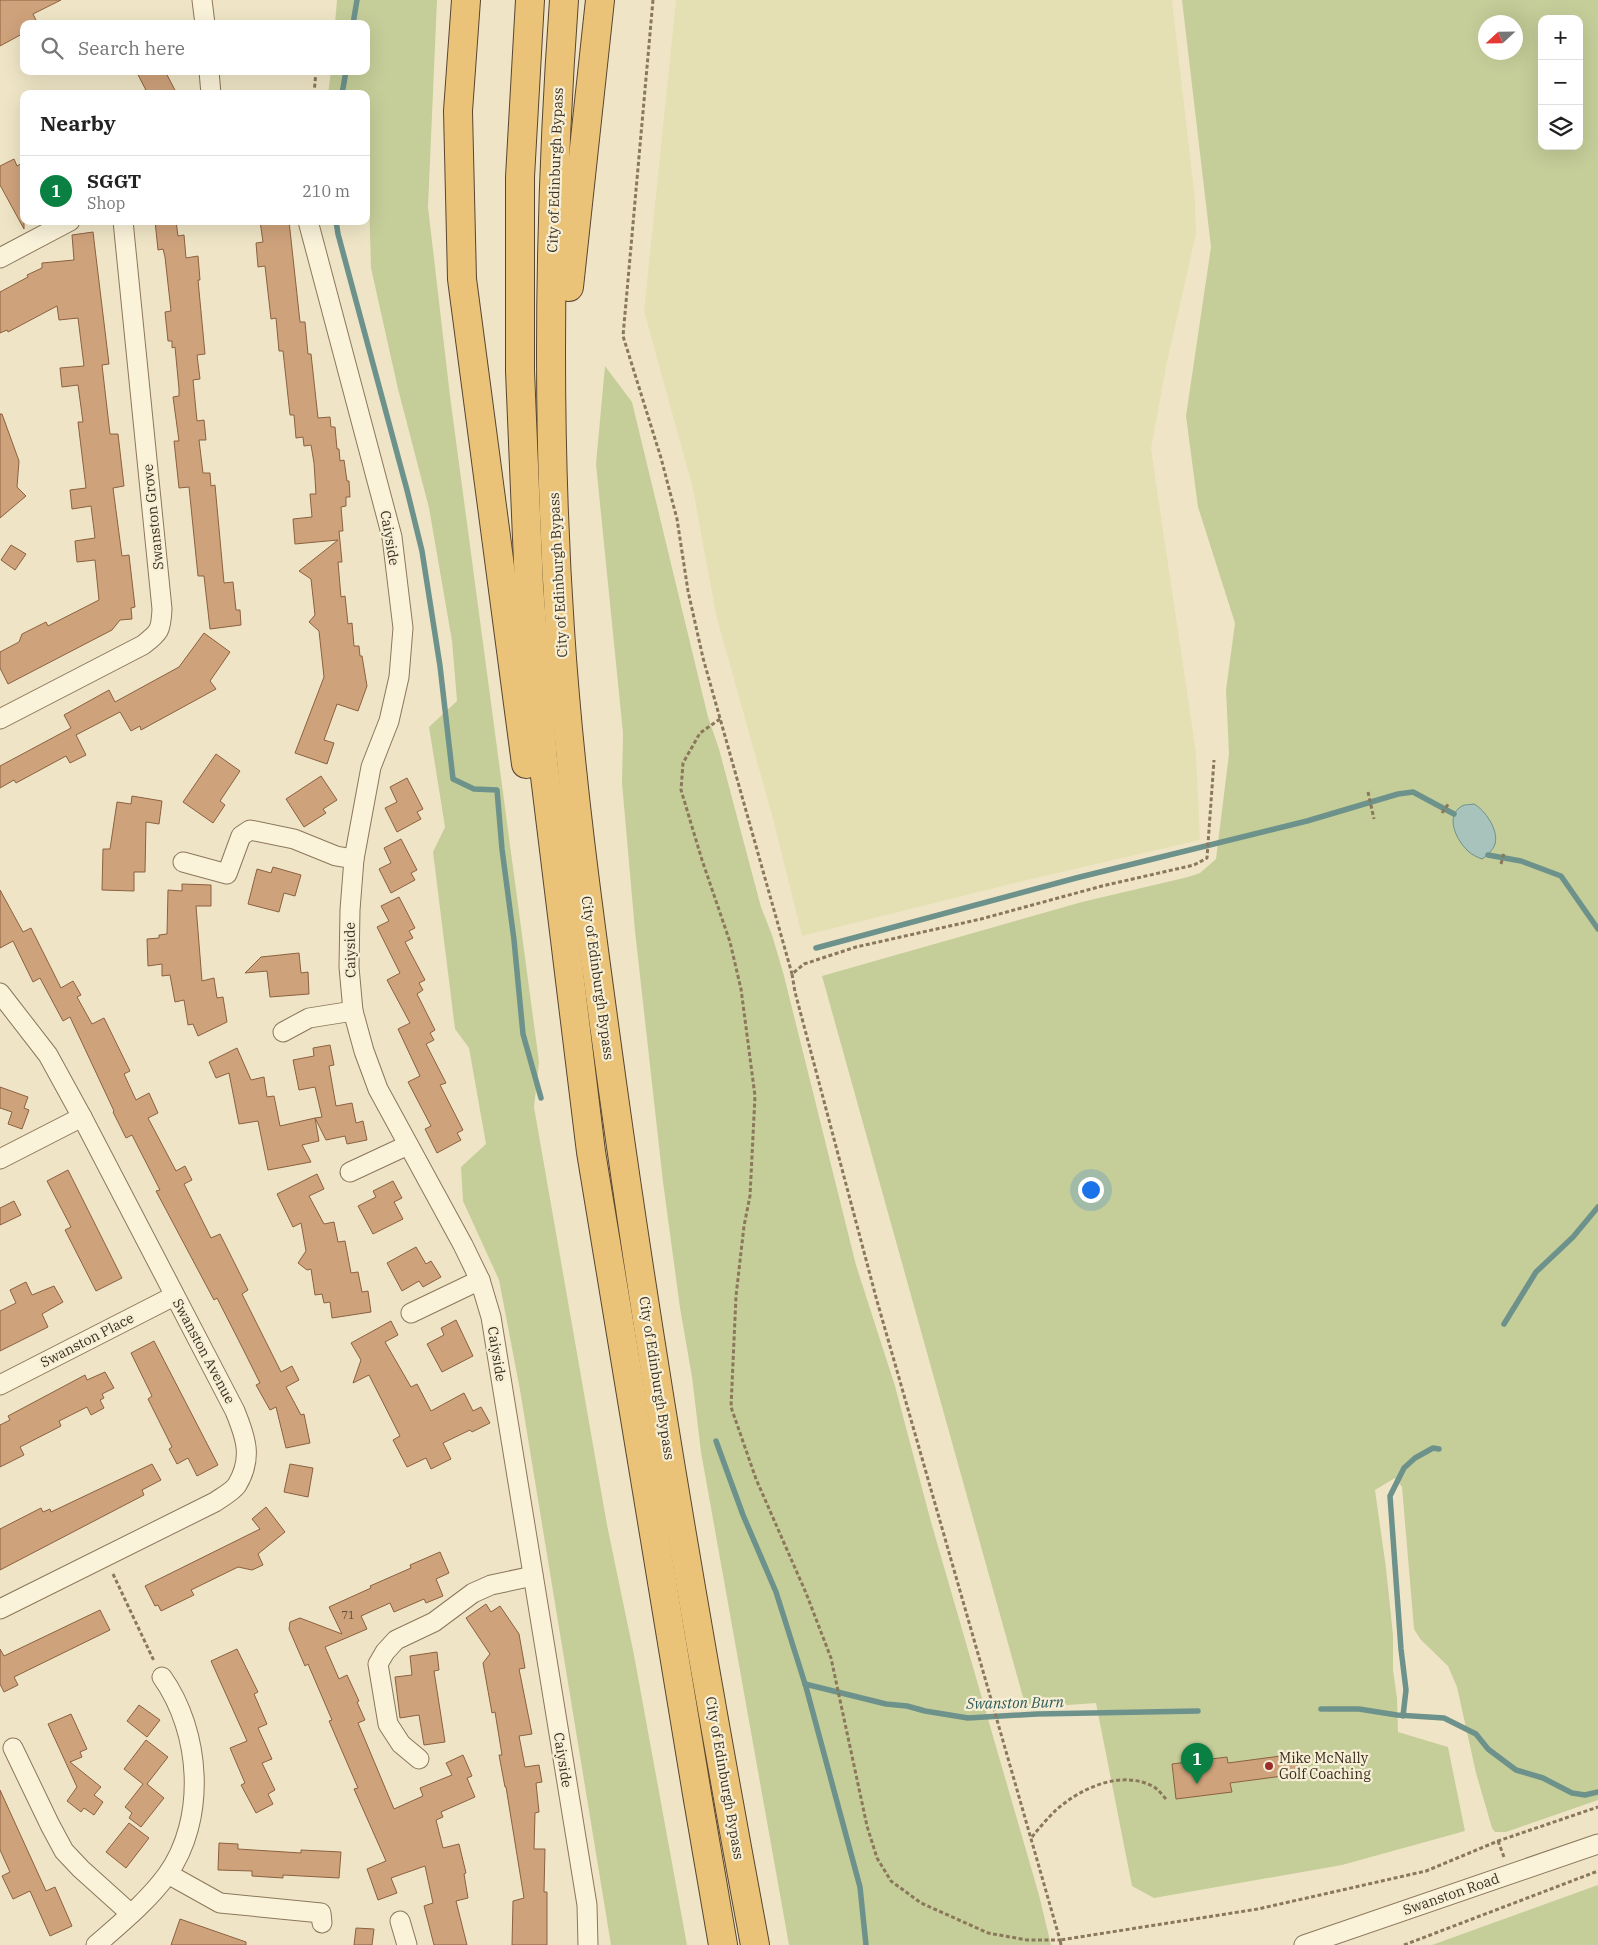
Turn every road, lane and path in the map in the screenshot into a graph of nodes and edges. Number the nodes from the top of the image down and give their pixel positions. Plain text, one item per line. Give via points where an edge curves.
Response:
1 (202, 0) edge
2 (466, 0) edge
3 (530, 0) edge
4 (564, 0) edge
5 (600, 0) edge
6 (653, 0) edge
7 (204, 20) edge
8 (209, 75) edge
9 (316, 75) edge
10 (211, 90) edge
11 (314, 90) edge
12 (62, 225) edge
13 (122, 225) edge
14 (309, 225) edge
15 (0, 258) edge
16 (720, 718) junction
17 (0, 719) edge
18 (1214, 760) dead end
19 (1368, 792) dead end
20 (1449, 803) dead end
21 (1442, 813) dead end
22 (1374, 819) dead end
23 (1504, 853) dead end
24 (354, 859) junction
25 (183, 862) dead end
26 (1501, 864) dead end
27 (589, 912) junction
28 (792, 974) junction
29 (0, 993) edge
30 (353, 1011) junction
31 (283, 1032) dead end
32 (82, 1117) junction
33 (408, 1145) junction
34 (590, 1152) junction
35 (0, 1159) edge
36 (350, 1172) dead end
37 (480, 1280) junction
38 (174, 1296) junction
39 (412, 1313) dead end
40 (0, 1385) edge
41 (105, 1557) junction
42 (533, 1576) junction
43 (0, 1609) edge
44 (171, 1682) joint
45 (21, 1753) dead end
46 (419, 1759) dead end
47 (1167, 1800) dead end
48 (1598, 1807) edge
49 (1031, 1837) junction
50 (1598, 1844) edge
51 (1598, 1871) edge
52 (168, 1874) junction
53 (131, 1914) junction
54 (400, 1921) dead end
55 (322, 1923) dead end
56 (1060, 1940) junction
57 (96, 1945) edge
58 (407, 1945) edge
59 (588, 1945) edge
60 (724, 1945) edge
61 (755, 1945) edge
62 (1061, 1945) edge
63 (1304, 1945) edge
64 (1404, 1945) edge

1 - 7 street
2 - 34 highway via 458,111 462,279 549,937
3 - 34 highway, City of Edinburgh Bypass via 520,206 520,371 529,586 543,760
4 - 27 highway, City of Edinburgh Bypass via 553,223 554,511 569,741
5 - 27 highway via 570,265 567,340 567,482
6 - 16 path via 624,336 677,519 688,591
8 - 10 street
9 - 11 path
12 - 15 street
13 - 17 street, Swanston Grove via 161,624 157,634 143,645
14 - 24 street, Caiyside via 392,537 403,628 399,677 389,720 371,767
16 - 28 path
16 - 56 path via 700,733 683,763 681,790 730,942 741,989 756,1096 750,1196 736,1296 731,1407 756,1479 831,1658 867,1826 877,1858 891,1881 920,1903 988,1933 1027,1940
18 - 28 path via 1207,858 1194,865 856,948 804,964
19 - 22 path
20 - 21 path
23 - 26 path
24 - 25 street via 336,856 294,839 250,830 241,836 228,874
24 - 30 street, Caiyside via 349,967
27 - 61 highway, City of Edinburgh Bypass via 653,1354
28 - 49 path via 877,1301
29 - 32 street, Swanston Avenue via 48,1055
30 - 31 street via 309,1018
30 - 33 street, Caiyside via 378,1089
32 - 35 street
32 - 38 street, Swanston Avenue
33 - 36 street
33 - 37 street, Caiyside
34 - 60 highway, City of Edinburgh Bypass
37 - 39 street
37 - 42 street, Caiyside via 491,1317
38 - 40 street, Swanston Place
38 - 41 street, Swanston Avenue via 235,1411 246,1438 246,1462 236,1486 215,1502
41 - 43 street, Swanston Avenue
41 - 44 path
42 - 46 street via 491,1585 473,1593 434,1622 396,1640 385,1652 378,1664 388,1724 401,1744
42 - 59 street, Caiyside via 586,1905
44 - 52 street via 186,1726 194,1780 185,1842
45 - 53 street via 64,1851
47 - 49 path via 1143,1782 1124,1779 1098,1785 1064,1804
48 - 56 path via 1426,1870 1258,1909
49 - 56 path
50 - 63 street, Swanston Road
51 - 64 path
52 - 53 street
52 - 55 street via 220,1903 321,1914
53 - 57 street
54 - 58 street
56 - 62 path

